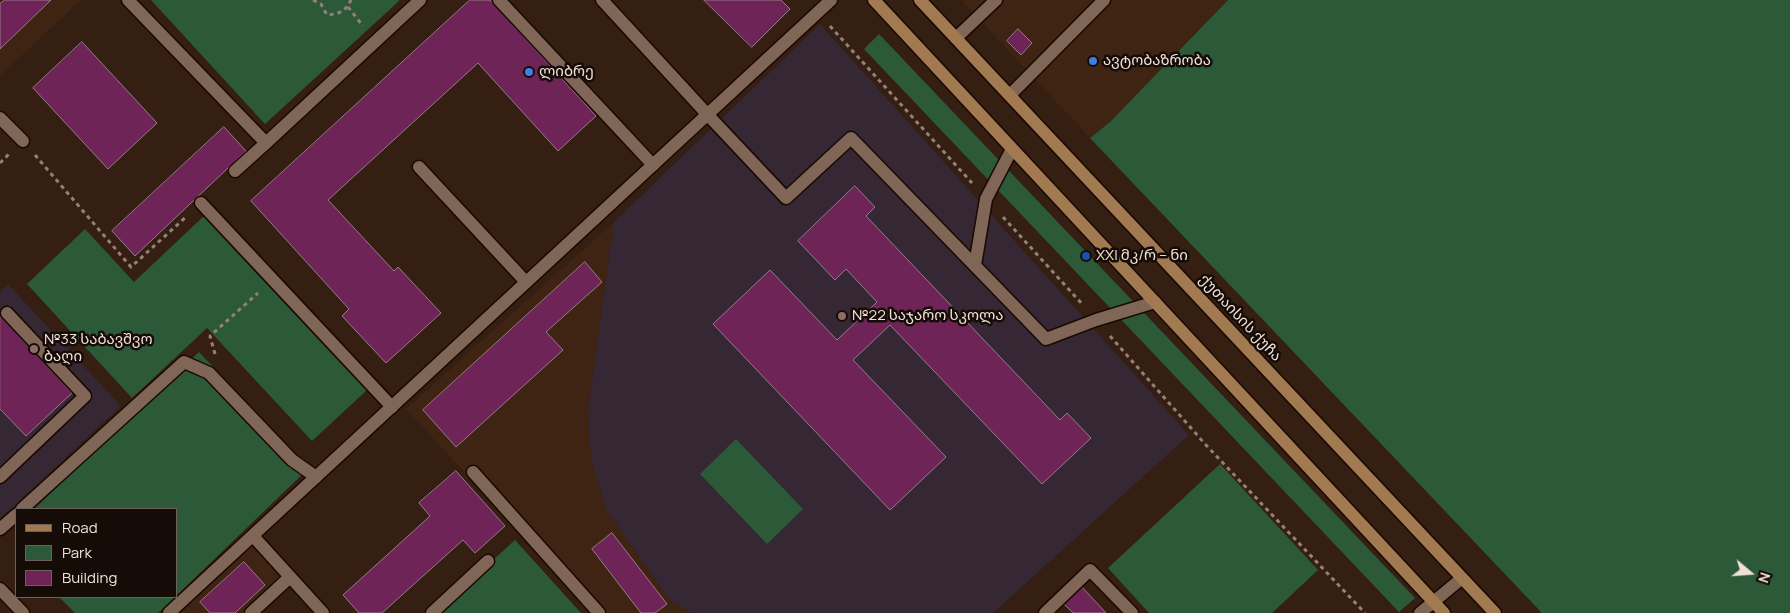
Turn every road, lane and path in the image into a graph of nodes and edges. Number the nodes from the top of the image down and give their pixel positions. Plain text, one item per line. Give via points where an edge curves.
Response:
1 (128, 0) edge
2 (313, 0) edge
3 (351, 0) edge
4 (420, 0) edge
5 (499, 0) edge
6 (602, 0) edge
7 (831, 0) edge
8 (874, 0) edge
9 (920, 0) edge
10 (996, 0) edge
11 (1091, 0) edge
12 (1104, 0) edge
13 (1090, 14) junction
14 (956, 38) junction
15 (1010, 95) junction
16 (707, 114) junction
17 (0, 118) edge
18 (23, 141) joint
19 (266, 142) junction
20 (1012, 149) junction
21 (653, 165) junction
22 (419, 167) dead end
23 (235, 171) dead end
24 (201, 203) joint
25 (975, 265) junction
26 (273, 279) junction
27 (526, 282) junction
28 (1155, 302) junction
29 (7, 313) dead end
30 (209, 373) junction
31 (392, 407) junction
32 (473, 472) dead end
33 (0, 477) edge
34 (316, 477) junction
35 (23, 508) edge
36 (15, 516) edge
37 (0, 530) edge
38 (253, 536) junction
39 (488, 561) dead end
40 (290, 577) junction
41 (1461, 578) junction
42 (0, 588) edge
43 (1434, 601) junction
44 (22, 613) edge
45 (170, 613) edge
46 (250, 613) edge
47 (323, 613) edge
48 (432, 613) edge
49 (599, 613) edge
50 (1044, 613) edge
51 (1132, 613) edge
52 (1420, 613) edge
53 (1444, 613) edge
54 (1495, 613) edge

1 - 19 street
2 - 3 path via 321,4 327,15 339,14
4 - 19 street
5 - 21 street
6 - 16 street
7 - 16 street
8 - 20 street
9 - 14 street, ქუთაისის ქუჩა
10 - 14 street
11 - 13 street
12 - 13 street
13 - 15 street
14 - 15 street, ქუთაისის ქუჩა
15 - 41 street, ქუთაისის ქუჩა
16 - 21 street
16 - 25 street via 786,198 851,138
17 - 18 street
18 - 24 path via 131,267
19 - 23 street
20 - 25 street via 986,198
20 - 28 street
21 - 27 street
22 - 27 street
24 - 26 street
25 - 28 street via 1046,339
26 - 30 path via 210,336 218,364
26 - 31 street
27 - 31 street
28 - 43 street
29 - 33 street via 85,396
30 - 34 street via 292,460
30 - 35 street via 184,362
31 - 34 street
32 - 49 street
34 - 38 street
36 - 37 street
38 - 40 street
38 - 45 street
39 - 48 street
40 - 46 street
40 - 47 street
41 - 43 street
41 - 54 street, ქუთაისის ქუჩა
42 - 44 street
43 - 52 street
43 - 53 street
50 - 51 street via 1090,570

